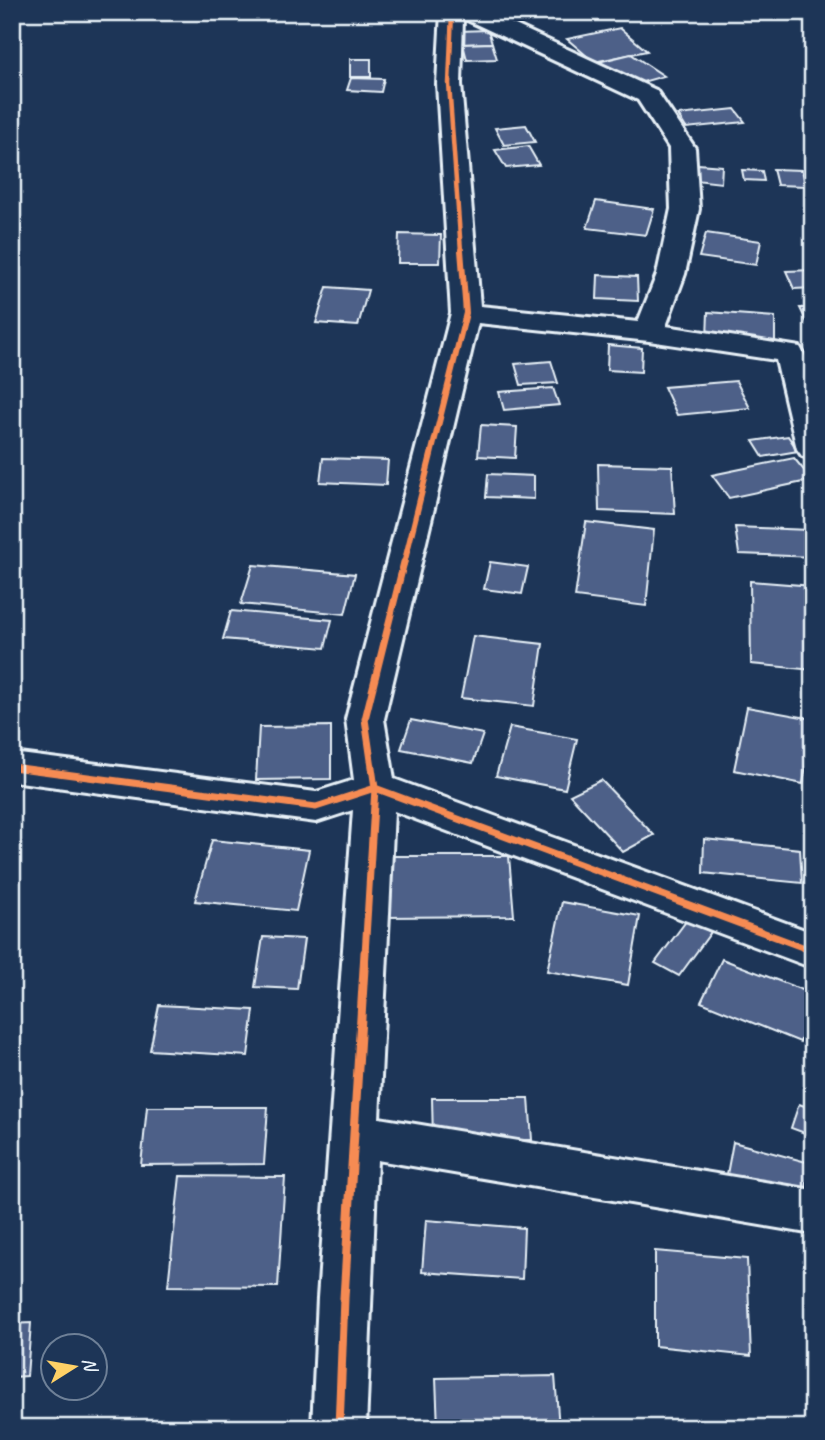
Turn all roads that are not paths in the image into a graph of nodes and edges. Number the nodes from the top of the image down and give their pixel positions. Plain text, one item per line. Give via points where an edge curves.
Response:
1 (452, 12) edge
2 (468, 12) edge
3 (466, 313) junction
4 (649, 332) junction
5 (801, 352) edge
6 (813, 449) edge
7 (12, 767) edge
8 (375, 788) junction
9 (813, 951) edge
10 (354, 1135) junction
11 (813, 1212) edge
12 (340, 1428) edge

1 - 3 street via 449,84
2 - 4 street via 647,95 682,148 685,209 671,274
3 - 4 street
3 - 8 street via 365,719
4 - 5 street
5 - 6 street
7 - 8 street via 316,807
8 - 9 street
8 - 10 street
10 - 11 street
10 - 12 street

